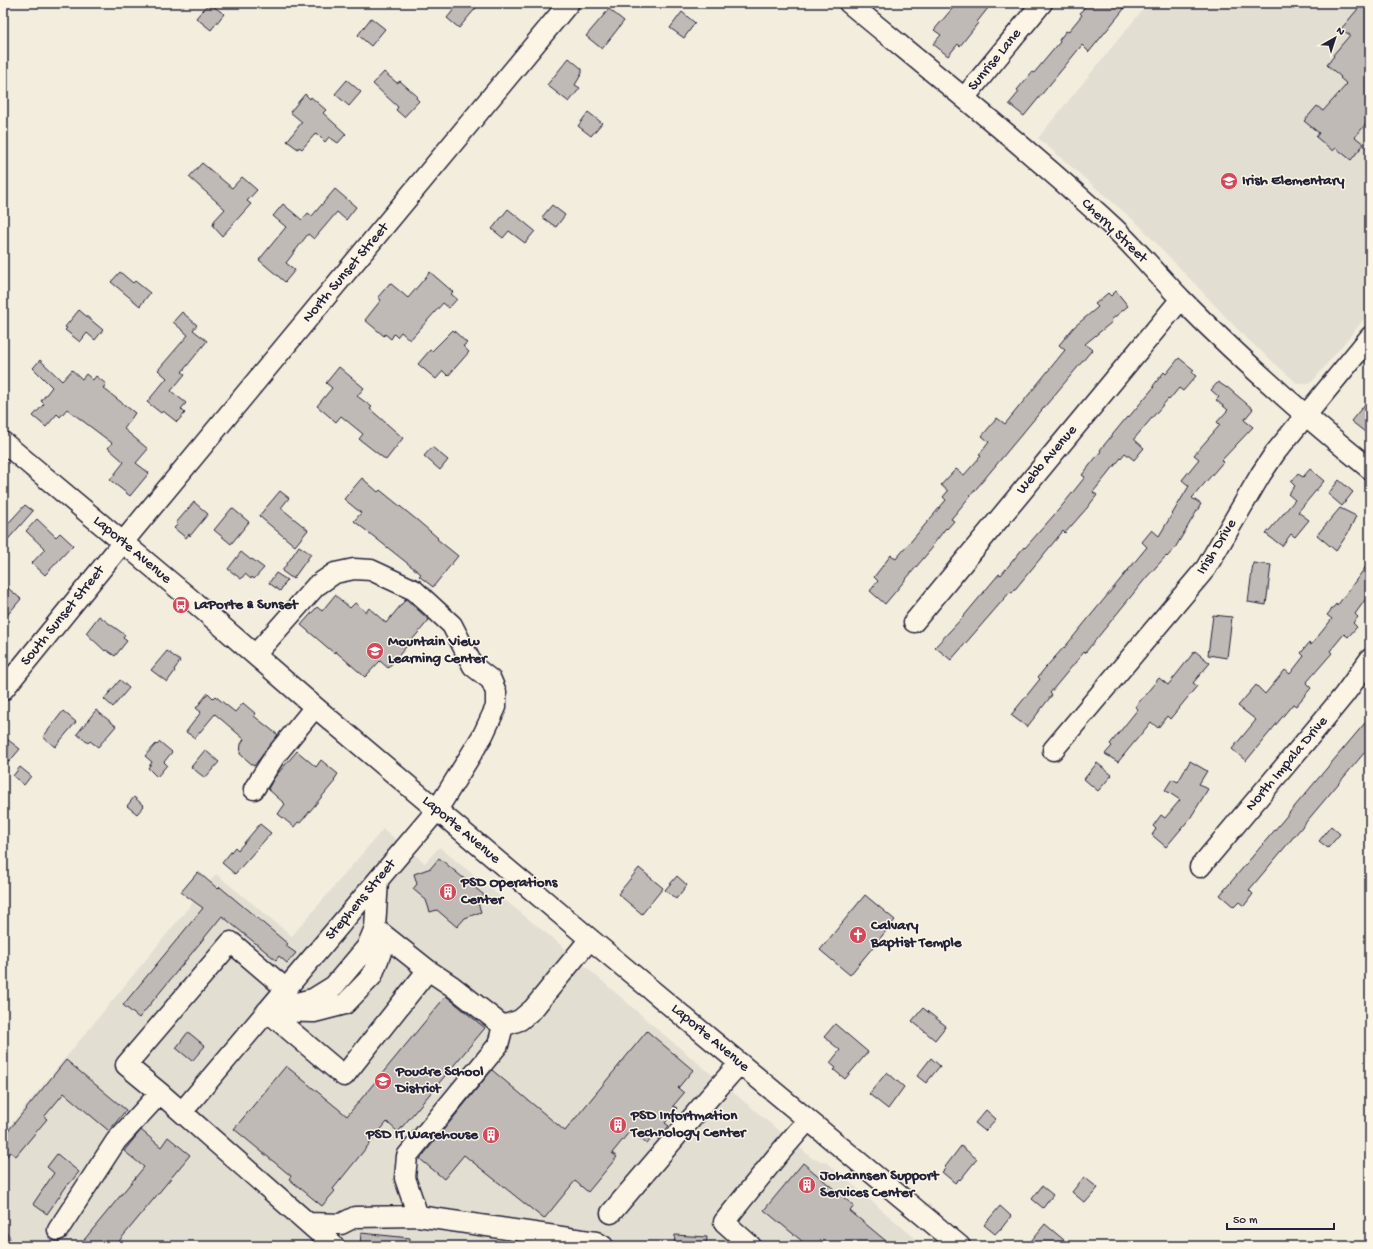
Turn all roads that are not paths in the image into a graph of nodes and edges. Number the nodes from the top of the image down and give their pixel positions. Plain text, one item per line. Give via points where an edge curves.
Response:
1 (569, 3) edge
2 (849, 3) edge
3 (1042, 3) edge
4 (964, 98) junction
5 (1181, 299) junction
6 (1370, 337) edge
7 (1306, 415) junction
8 (3, 442) edge
9 (1370, 469) edge
10 (123, 542) junction
11 (914, 622) dead end
12 (255, 655) junction
13 (1370, 659) edge
14 (3, 690) edge
15 (315, 707) junction
16 (1053, 750) dead end
17 (254, 789) dead end
18 (437, 810) junction
19 (1200, 867) dead end
20 (378, 880) junction
21 (375, 928) junction
22 (590, 939) junction
23 (428, 970) junction
24 (286, 989) junction
25 (267, 1011) junction
26 (503, 1026) junction
27 (740, 1063) junction
28 (160, 1093) junction
29 (182, 1112) junction
30 (808, 1120) junction
31 (611, 1213) dead end
32 (418, 1216) junction
33 (309, 1223) junction
34 (58, 1230) dead end
35 (334, 1246) edge
36 (603, 1246) edge
37 (751, 1246) edge
38 (960, 1246) edge

1 - 10 street, North Sunset Street
2 - 4 street, Cherry Street
3 - 4 street, Sunrise Lane
4 - 5 street, Cherry Street via 1113,227
5 - 7 street, Cherry Street via 1235,352
5 - 11 street, Webb Avenue
6 - 7 street, Irish Drive
7 - 9 street, Cherry Street
7 - 16 street, Irish Drive via 1261,474 1206,568
8 - 10 street, Laporte Avenue
10 - 12 street, Laporte Avenue
10 - 14 street, South Sunset Street
12 - 15 street, Laporte Avenue
12 - 18 street, Stephens Street via 316,586 335,573 354,569 371,570 414,590 427,600 452,624 472,666 491,680 496,692 496,707 490,721
13 - 19 street, North Impala Drive via 1316,730
15 - 17 street via 275,756
15 - 18 street, Laporte Avenue
18 - 20 street, Stephens Street
18 - 22 street, Laporte Avenue
20 - 21 street
20 - 24 street, Stephens Street
21 - 23 street
21 - 25 street via 367,947 334,986 313,999
22 - 26 street via 533,1008 520,1020
22 - 27 street, Laporte Avenue
23 - 25 street via 344,1076
23 - 26 street
24 - 25 street, Stephens Street
24 - 28 street via 231,942 126,1064
25 - 29 street, Stephens Street
26 - 32 street via 498,1045 407,1156 405,1178
27 - 30 street, Laporte Avenue
27 - 31 street
28 - 29 street
28 - 34 street via 116,1141
29 - 33 street
30 - 37 street via 724,1222
30 - 38 street, Laporte Avenue
32 - 33 street via 356,1216 341,1224
32 - 36 street via 596,1242
33 - 35 street

